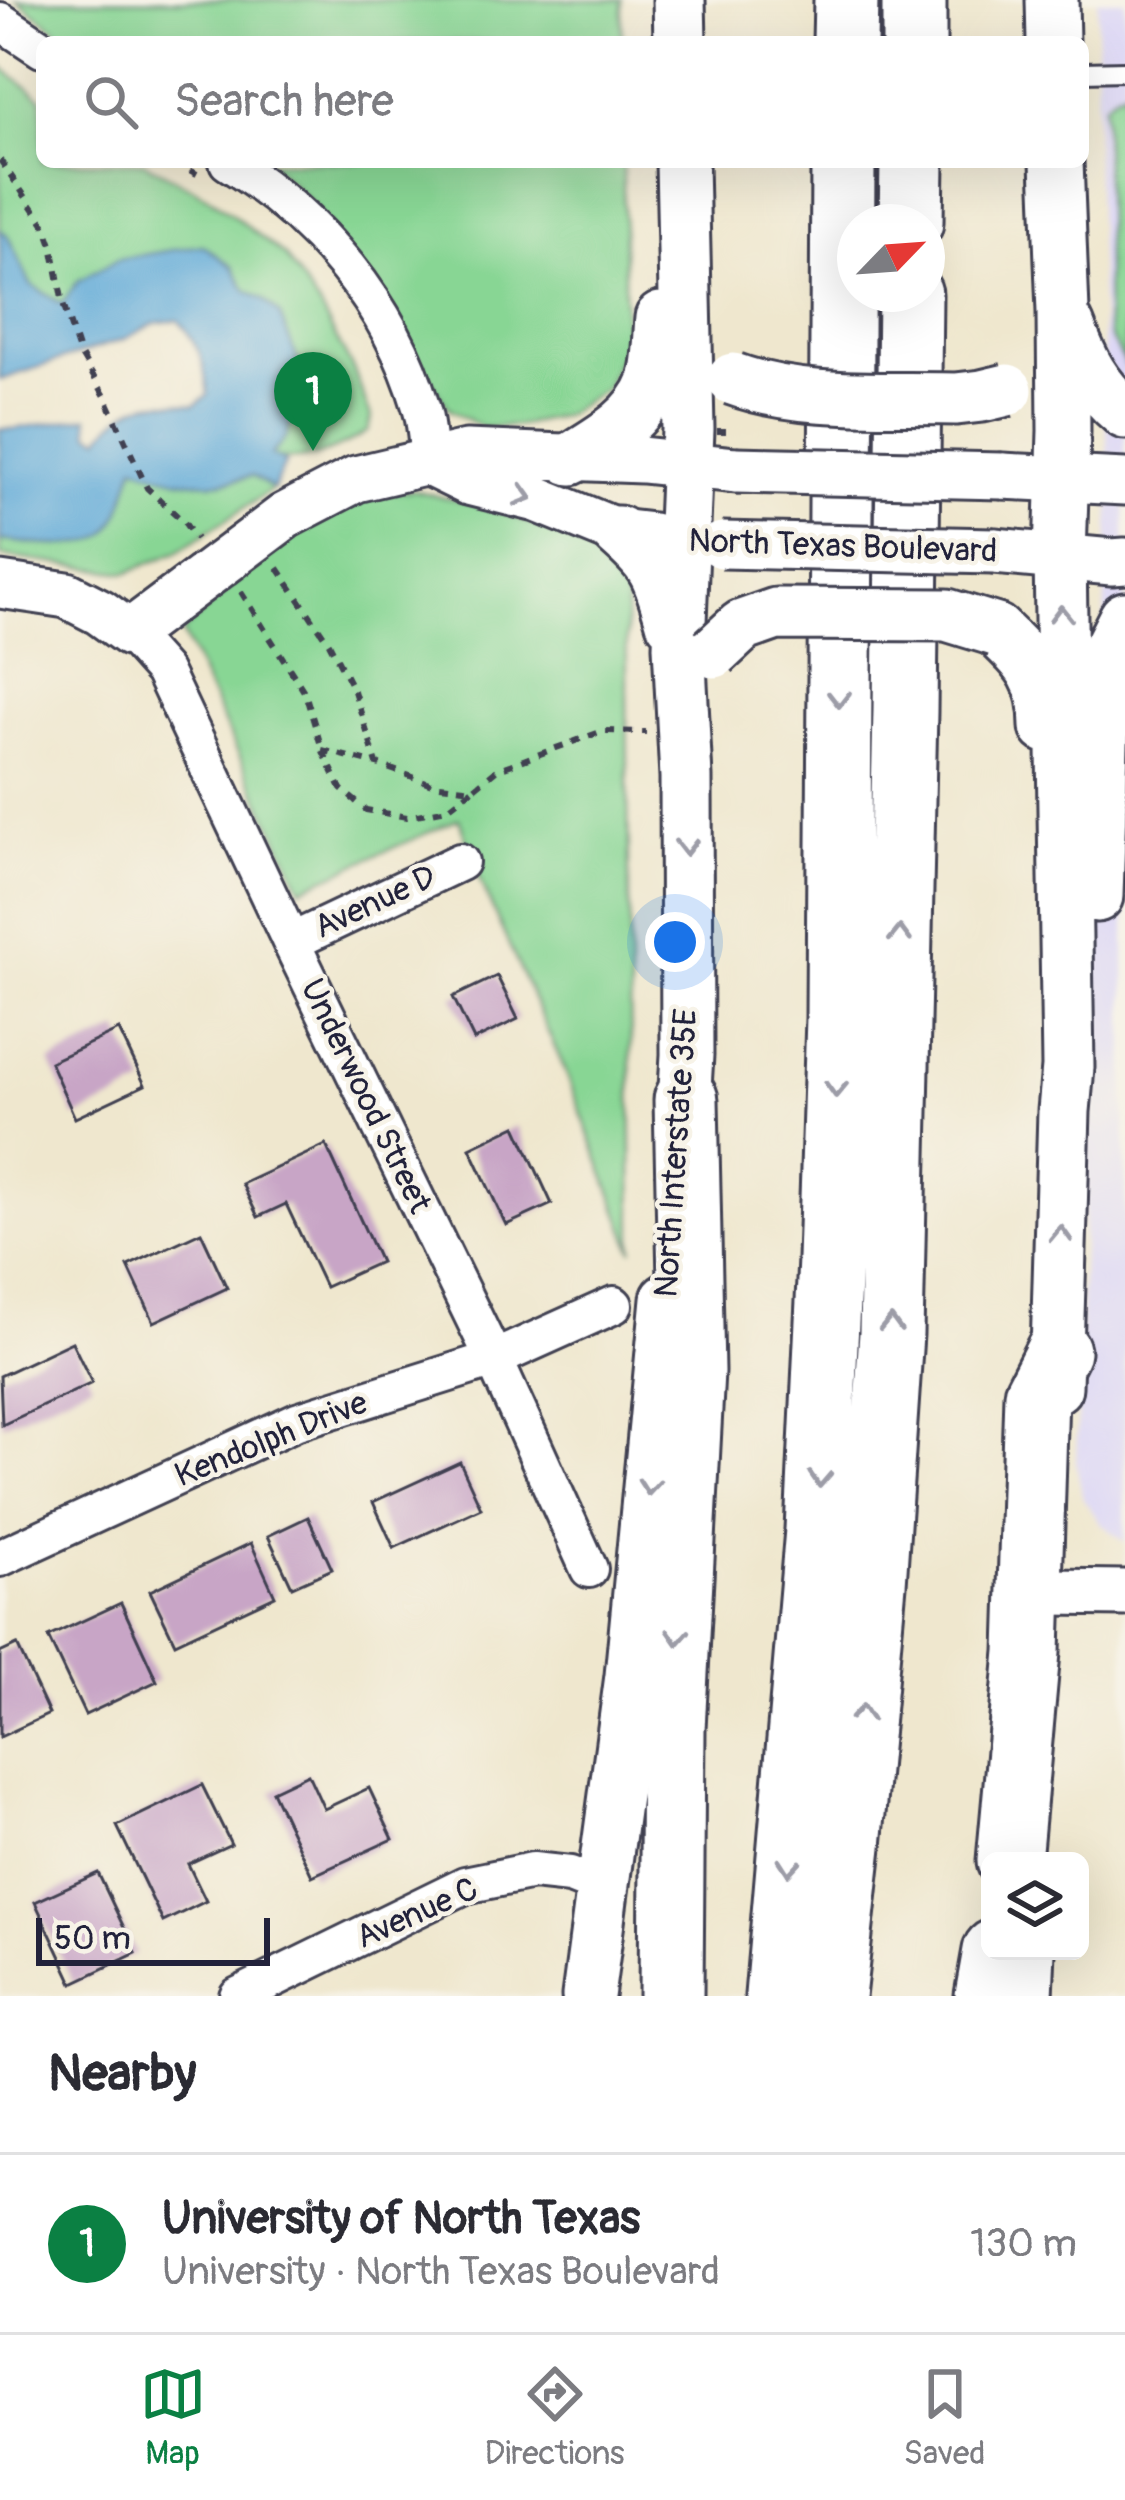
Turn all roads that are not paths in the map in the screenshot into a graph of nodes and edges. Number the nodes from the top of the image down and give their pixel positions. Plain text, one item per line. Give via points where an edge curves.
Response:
1 (679, 0) edge
2 (846, 0) edge
3 (914, 0) edge
4 (1052, 0) edge
5 (0, 21) edge
6 (680, 36) edge
7 (845, 36) edge
8 (914, 36) edge
9 (1053, 36) edge
10 (36, 45) edge
11 (1125, 71) edge
12 (1089, 73) edge
13 (681, 168) edge
14 (683, 168) edge
15 (684, 168) edge
16 (843, 168) edge
17 (912, 168) edge
18 (1057, 168) edge
19 (217, 171) edge
20 (911, 204) edge
21 (910, 312) edge
22 (1063, 312) junction
23 (1125, 413) edge
24 (571, 459) junction
25 (429, 463) junction
26 (711, 467) junction
27 (1063, 480) junction
28 (1125, 482) edge
29 (618, 532) junction
30 (702, 543) junction
31 (1060, 556) junction
32 (1125, 561) edge
33 (0, 585) edge
34 (1125, 618) edge
35 (129, 633) junction
36 (697, 649) junction
37 (460, 862) dead end
38 (291, 942) junction
39 (1068, 1067) junction
40 (686, 1100) junction
41 (614, 1305) dead end
42 (1058, 1351) junction
43 (494, 1359) junction
44 (0, 1558) edge
45 (589, 1569) dead end
46 (1051, 1592) junction
47 (1125, 1593) edge
48 (1010, 1852) edge
49 (1036, 1852) edge
50 (603, 1888) junction
51 (993, 1960) edge
52 (1029, 1960) edge
53 (238, 1996) edge
54 (588, 1996) edge
55 (671, 1996) edge
56 (777, 1996) edge
57 (832, 1996) edge
58 (987, 1996) edge
59 (1027, 1996) edge

1 - 6 main road
2 - 7 highway
3 - 8 highway
4 - 9 main road
5 - 10 street
11 - 12 lane
13 - 24 main road via 653,382 634,415
14 - 26 main road
15 - 22 main road, bridge via 702,233 708,322 733,379 791,394 982,396 1028,379 1045,363
16 -> 56 highway via 831,1237 817,1530
17 - 20 highway
18 - 22 main road
19 - 25 street via 263,184 346,265 404,361 423,411
57 -> 21 highway via 892,1334
22 - 23 main road via 1082,364
22 - 27 main road
24 - 25 street via 466,453
24 - 26 street
25 -> 29 street, North Texas Boulevard
25 - 35 street via 356,479 314,499
26 - 27 street, bridge
26 - 30 main road
27 - 28 street
27 - 31 main road
29 - 30 street, North Texas Boulevard
29 - 36 main road via 658,574
30 - 31 street, North Texas Boulevard, bridge
30 - 36 main road
31 - 32 street, North Texas Boulevard
39 -> 31 main road
33 - 35 street via 68,595
34 - 39 main road via 1105,657 1095,960
35 - 38 street, Underwood Street via 163,670
36 - 39 main road, bridge via 776,614 946,615 996,630 1037,674 1046,712 1047,970
36 -> 40 main road, North Interstate 35E via 686,777
37 - 38 street, Avenue D
38 - 43 street, Underwood Street
42 -> 39 main road
40 -> 50 main road, North Interstate 35E
40 -> 55 highway via 692,1371 673,1729
41 - 43 street, Kendolph Drive
42 - 46 main road
42 - 48 highway via 1036,1394 1028,1652
43 - 44 street, Kendolph Drive via 297,1421
43 - 45 street, Underwood Street
46 - 47 street
46 - 49 main road
50 - 53 street, Avenue C via 533,1871 465,1885
50 - 54 main road, North Interstate 35E
51 - 58 highway
52 - 59 main road

